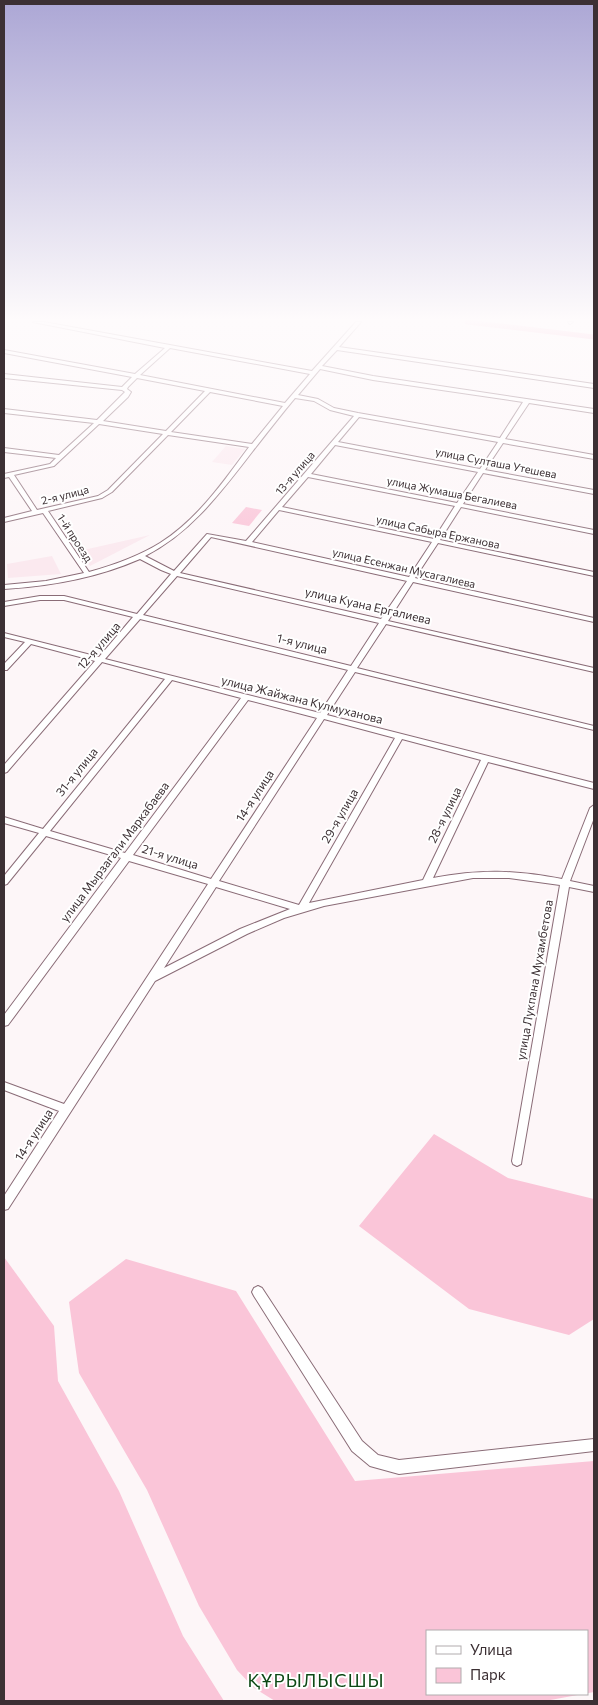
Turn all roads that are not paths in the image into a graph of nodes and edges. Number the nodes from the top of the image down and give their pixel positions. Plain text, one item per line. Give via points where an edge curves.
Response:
1 (527, 401) edge
2 (120, 402) edge
3 (197, 402) edge
4 (268, 402) edge
5 (289, 402) edge
6 (319, 402) edge
7 (531, 402) edge
8 (286, 405) junction
9 (4, 411) edge
10 (594, 411) edge
11 (358, 415) junction
12 (98, 422) junction
13 (167, 432) junction
14 (501, 441) junction
15 (334, 443) junction
16 (253, 446) junction
17 (4, 450) edge
18 (61, 456) junction
19 (594, 458) edge
20 (482, 470) junction
21 (11, 475) junction
22 (307, 475) junction
23 (4, 476) edge
24 (594, 492) edge
25 (459, 505) junction
26 (278, 508) junction
27 (45, 510) junction
28 (36, 512) junction
29 (4, 520) edge
30 (594, 532) edge
31 (209, 535) joint
32 (436, 541) junction
33 (247, 544) junction
34 (140, 556) junction
35 (176, 574) junction
36 (594, 574) edge
37 (88, 576) junction
38 (410, 580) junction
39 (4, 587) edge
40 (4, 604) edge
41 (140, 616) junction
42 (594, 620) edge
43 (384, 621) junction
44 (4, 636) edge
45 (29, 642) junction
46 (101, 660) junction
47 (4, 668) edge
48 (353, 668) junction
49 (594, 670) edge
50 (170, 678) junction
51 (246, 697) junction
52 (322, 716) junction
53 (594, 728) edge
54 (400, 736) junction
55 (486, 758) junction
56 (4, 770) edge
57 (594, 786) edge
58 (594, 808) edge
59 (4, 820) edge
60 (44, 832) junction
61 (127, 857) junction
62 (4, 882) edge
63 (213, 883) junction
64 (426, 883) junction
65 (565, 883) junction
66 (594, 889) edge
67 (301, 909) junction
68 (150, 979) junction
69 (4, 1022) edge
70 (4, 1086) edge
71 (66, 1109) junction
72 (517, 1161) dead end
73 (4, 1205) edge
74 (258, 1292) dead end
75 (594, 1446) edge

1 - 14 street, 14-я улица
2 - 12 street
3 - 13 street, 2-я улица
4 - 8 street
5 - 8 street
6 - 11 street via 332,409
7 - 10 street
8 - 16 street
9 - 12 street
11 - 14 street
11 - 15 street, 13-я улица
12 - 13 street
12 - 18 street
13 - 16 street
13 - 27 street, 2-я улица via 110,491 100,497
14 - 19 street
14 - 20 street, 14-я улица
15 - 20 street, улица Султаша Утешева
15 - 22 street, 13-я улица
16 - 34 street via 178,534
17 - 18 street
18 - 21 street via 52,465
20 - 24 street, улица Султаша Утешева
20 - 25 street, 14-я улица
21 - 23 street
21 - 28 street
22 - 25 street, улица Жумаша Бегалиева
22 - 26 street, 13-я улица
25 - 30 street, улица Жумаша Бегалиева
25 - 32 street, 14-я улица
26 - 32 street, улица Сабыра Ержанова
26 - 33 street, 13-я улица
27 - 28 street, 2-я улица
27 - 37 street, 1-й проезд
28 - 29 street, 2-я улица
31 - 33 street, улица Есенжан Мусагалиева
31 - 35 street, 12-я улица
32 - 36 street, улица Сабыра Ержанова
32 - 38 street, 14-я улица
33 - 38 street, улица Есенжан Мусагалиева
34 - 35 street, улица Куана Ергалиева
34 - 37 street
35 - 41 street, 12-я улица
35 - 43 street, улица Куана Ергалиева
37 - 39 street
38 - 42 street, улица Есенжан Мусагалиева
38 - 43 street, 14-я улица
40 - 41 street, 1-я улица via 64,598
41 - 46 street, 12-я улица
41 - 48 street, 1-я улица
43 - 48 street, 14-я улица
43 - 49 street, улица Куана Ергалиева
44 - 45 street, улица Жайжана Кулмуханова
45 - 46 street, улица Жайжана Кулмуханова
45 - 47 street
46 - 50 street, улица Жайжана Кулмуханова
46 - 56 street, 12-я улица
48 - 52 street, 14-я улица
48 - 53 street, 1-я улица
50 - 51 street, улица Жайжана Кулмуханова
50 - 60 street, 31-я улица
51 - 52 street, улица Жайжана Кулмуханова
51 - 61 street, улица Мырзагали Маркабаева
52 - 54 street, улица Жайжана Кулмуханова
52 - 63 street, 14-я улица
54 - 55 street, улица Жайжана Кулмуханова
54 - 67 street, 29-я улица
55 - 57 street, улица Жайжана Кулмуханова
55 - 64 street, 28-я улица
58 - 65 street, улица Лукпана Мухамбетова
59 - 60 street, 21-я улица
60 - 61 street, 21-я улица
60 - 62 street, 31-я улица
61 - 63 street, 21-я улица
61 - 69 street, улица Мырзагали Маркабаева
63 - 67 street, 21-я улица
63 - 68 street, 14-я улица
64 - 65 street, 21-я улица via 497,874
64 - 67 street, 21-я улица
65 - 66 street, 21-я улица
65 - 72 street, улица Лукпана Мухамбетова
67 - 68 street, 21-я улица via 230,938
68 - 71 street, 14-я улица
70 - 71 street
71 - 73 street, 14-я улица
74 - 75 street via 357,1446 374,1461 400,1466

